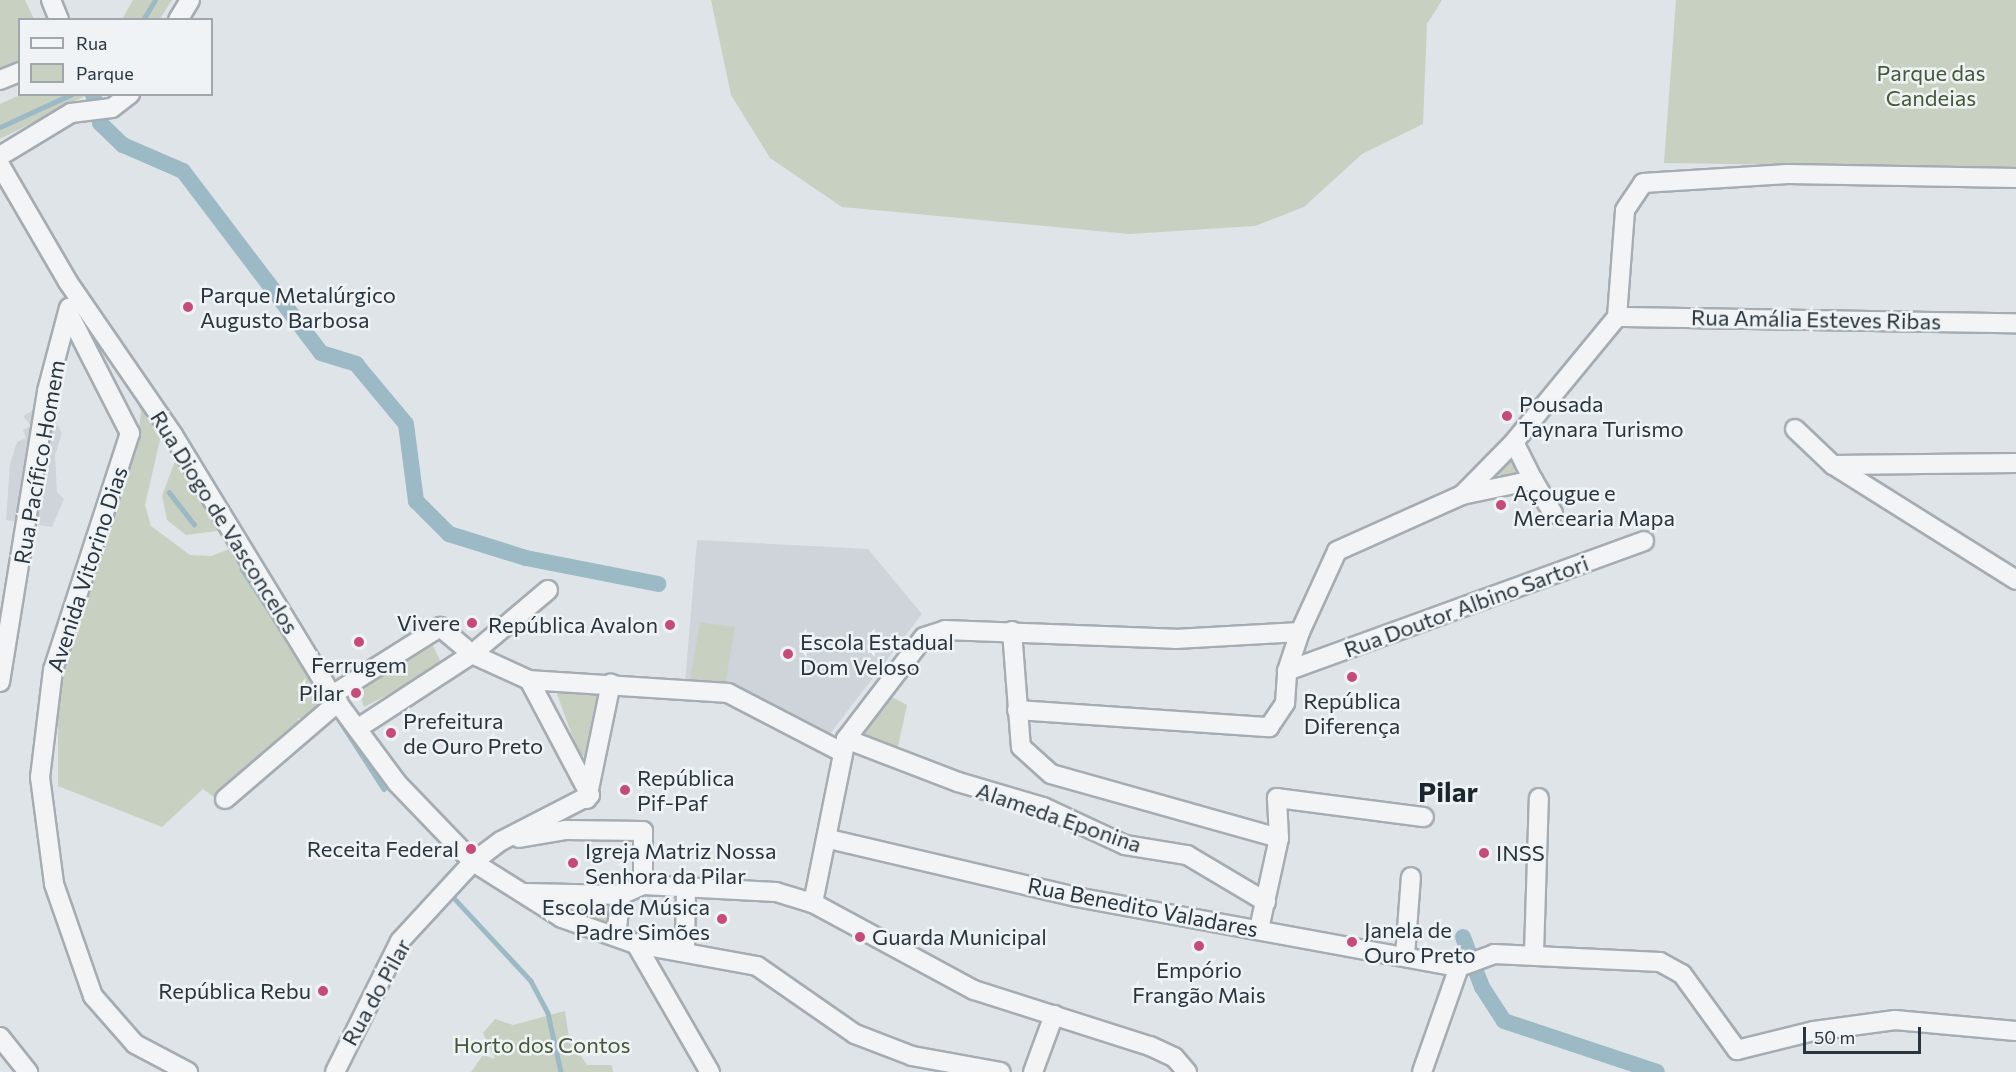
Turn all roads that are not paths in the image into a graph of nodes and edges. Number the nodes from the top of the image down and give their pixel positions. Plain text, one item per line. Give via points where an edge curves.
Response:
1 (51, 0) edge
2 (190, 0) edge
3 (58, 18) edge
4 (179, 18) edge
5 (18, 73) edge
6 (0, 80) edge
7 (127, 96) edge
8 (0, 156) edge
9 (0, 165) edge
10 (2016, 178) edge
11 (68, 282) junction
12 (69, 314) junction
13 (1617, 317) junction
14 (2016, 323) edge
15 (1795, 429) dead end
16 (1514, 442) junction
17 (2016, 463) edge
18 (1833, 465) junction
19 (1533, 480) junction
20 (1462, 495) junction
21 (1553, 513) dead end
22 (1644, 541) dead end
23 (2016, 580) edge
24 (548, 590) dead end
25 (1012, 631) junction
26 (1300, 632) junction
27 (472, 654) junction
28 (1287, 671) junction
29 (529, 680) junction
30 (0, 682) edge
31 (611, 683) junction
32 (335, 698) junction
33 (1017, 710) junction
34 (357, 729) junction
35 (844, 745) junction
36 (590, 795) junction
37 (1539, 798) dead end
38 (225, 799) dead end
39 (1424, 817) dead end
40 (566, 830) junction
41 (1279, 838) junction
42 (830, 839) junction
43 (501, 841) junction
44 (473, 862) junction
45 (1411, 878) dead end
46 (643, 885) junction
47 (686, 885) junction
48 (513, 887) junction
49 (621, 895) junction
50 (1266, 902) junction
51 (813, 903) junction
52 (1259, 929) junction
53 (636, 944) junction
54 (685, 950) junction
55 (1534, 953) junction
56 (1405, 956) junction
57 (1462, 966) junction
58 (1054, 1015) junction
59 (2016, 1031) edge
60 (0, 1037) edge
61 (28, 1072) edge
62 (188, 1072) edge
63 (335, 1072) edge
64 (711, 1072) edge
65 (1001, 1072) edge
66 (1033, 1072) edge
67 (1187, 1072) edge
68 (1422, 1072) edge

1 - 3 street
2 - 4 street
5 - 6 street
7 - 8 street via 112,108 71,113
9 - 11 street, Rua Diogo de Vasconcelos
10 - 13 street via 1788,174 1643,183 1625,210
11 - 12 street
11 - 32 street, Rua Diogo de Vasconcelos via 173,435
12 - 30 street, Rua Pacífico Homem via 47,391
12 - 62 street, Avenida Vitorino Dias via 130,433 53,670 40,777 54,884 93,996 135,1044
13 - 14 street, Rua Amália Esteves Ribas
13 - 16 street
15 - 18 street
16 - 19 street
16 - 20 street
17 - 18 street
18 - 23 street
19 - 20 street
19 - 21 street
20 - 26 street via 1337,551
22 - 28 street, Rua Doutor Albino Sartori
24 - 27 street
25 - 26 street via 1175,639
25 - 33 street
25 - 35 street via 945,630 924,637
26 - 28 street
27 - 29 street
27 - 32 street via 440,627
27 - 34 street
28 - 33 street via 1285,703 1269,727
29 - 31 street, Alameda Eponina
29 - 36 street
31 - 35 street, Alameda Eponina via 728,693
31 - 36 street
32 - 34 street, Rua Diogo de Vasconcelos
32 - 38 street
33 - 41 street via 1021,747 1051,774
34 - 44 street, Rua Diogo de Vasconcelos via 397,783
35 - 42 street
35 - 50 street, Alameda Eponina via 1043,807 1125,845 1187,855
36 - 40 street
36 - 43 street, Rua do Pilar
37 - 55 street
39 - 41 street via 1276,798
40 - 43 street
40 - 46 street via 643,831
41 - 50 street
42 - 51 street
42 - 52 street, Rua Benedito Valadares via 1076,897
43 - 44 street, Rua do Pilar
44 - 48 street, Rua Diogo de Vasconcelos
44 - 63 street, Rua do Pilar via 400,941
45 - 56 street
46 - 47 street
46 - 49 street
47 - 51 street via 776,892
47 - 54 street
48 - 49 street via 523,893
48 - 53 street, Rua Diogo de Vasconcelos via 562,918
49 - 53 street via 616,933
50 - 52 street
51 - 58 street via 974,990
52 - 56 street, Rua Benedito Valadares
53 - 54 street, Rua Diogo de Vasconcelos
53 - 64 street
54 - 65 street, Rua Diogo de Vasconcelos via 757,966 855,1034 912,1056
55 - 57 street via 1494,954
55 - 59 street via 1669,965 1682,974 1737,1050 1814,1031 1895,1020
56 - 57 street, Rua Benedito Valadares
57 - 68 street
58 - 66 street
58 - 67 street via 1150,1046 1174,1057
60 - 61 street

